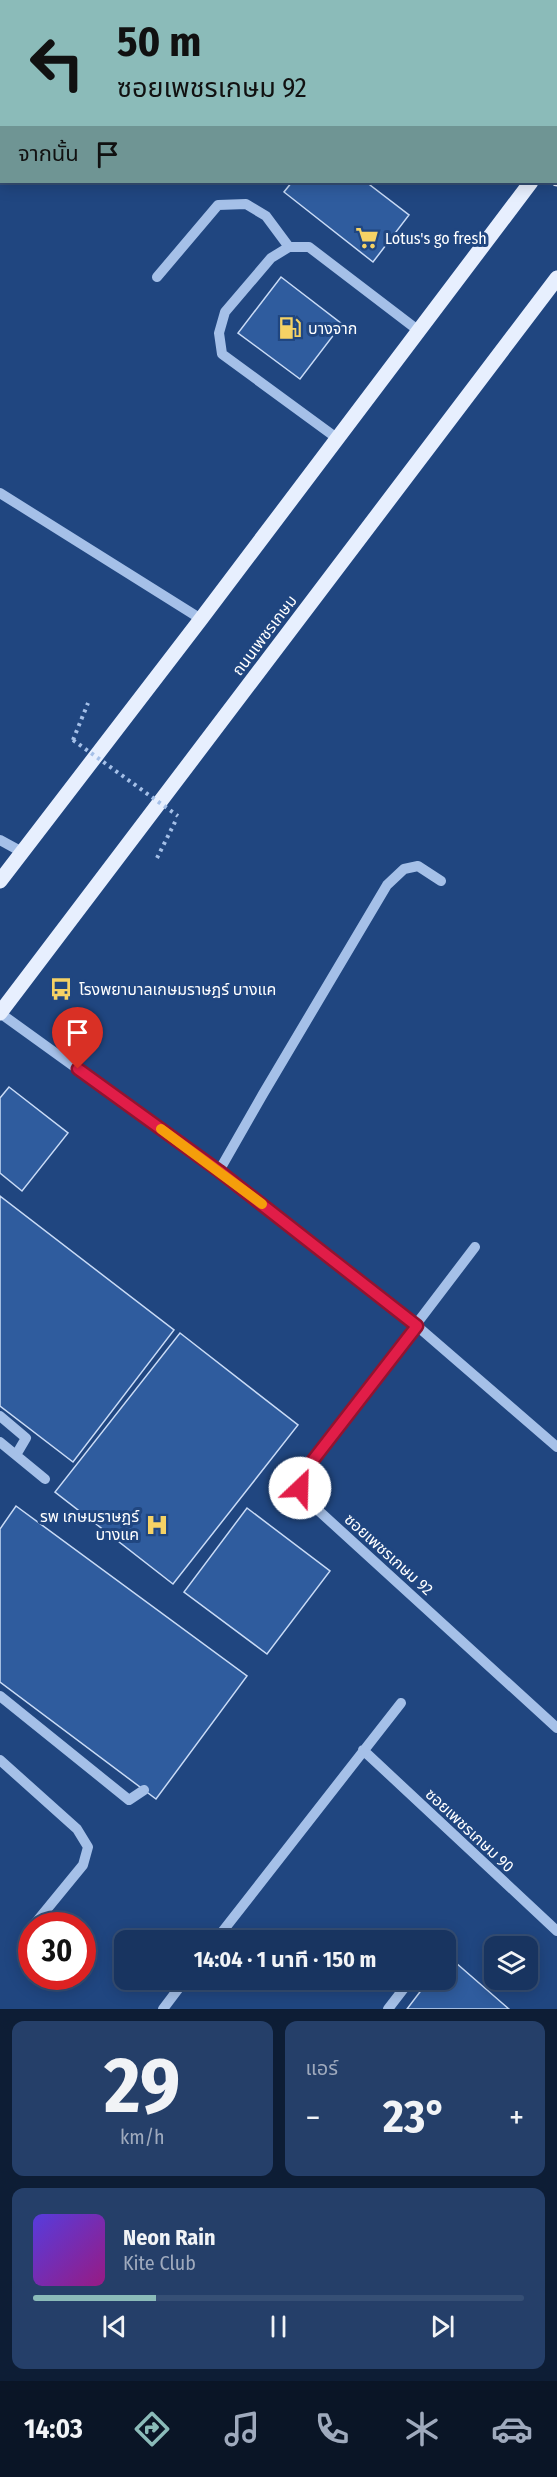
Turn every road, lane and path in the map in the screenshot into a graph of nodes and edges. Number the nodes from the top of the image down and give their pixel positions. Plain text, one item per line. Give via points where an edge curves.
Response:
1 (530, 183) edge
2 (289, 247) junction
3 (157, 277) dead end
4 (557, 278) edge
5 (419, 331) junction
6 (338, 439) junction
7 (0, 493) edge
8 (201, 619) junction
9 (88, 703) dead end
10 (0, 840) edge
11 (22, 852) junction
12 (157, 858) dead end
13 (0, 881) edge
14 (441, 881) dead end
15 (0, 1013) edge
16 (219, 1171) junction
17 (476, 1247) dead end
18 (417, 1326) junction
19 (0, 1416) edge
20 (0, 1442) edge
21 (557, 1447) edge
22 (16, 1455) junction
23 (45, 1479) dead end
24 (0, 1696) edge
25 (401, 1703) dead end
26 (557, 1728) edge
27 (363, 1750) junction
28 (0, 1760) edge
29 (144, 1790) dead end
30 (45, 1912) edge
31 (224, 1930) edge
32 (557, 1931) edge
33 (177, 1990) edge
34 (403, 1990) edge
35 (163, 2009) edge
36 (388, 2009) edge

1 - 5 main road
2 - 3 street via 266,216 246,204 218,205
2 - 5 street via 309,247
2 - 6 street via 271,258 225,312 219,333 222,354
4 - 15 main road, ถนนเพชรเกษม
5 - 6 main road
6 - 8 main road
7 - 8 street
8 - 11 main road
9 - 12 path, bridge via 74,740 178,816
10 - 11 street
11 - 13 main road
14 - 16 street via 418,866 404,869 387,885
15 - 16 street
16 - 18 street
17 - 18 street, ซอยเพชรเกษม 92
18 - 21 street
18 - 26 street, ซอยเพชรเกษม 92 via 300,1477 300,1488 308,1501
19 - 22 street via 26,1438
20 - 22 street
22 - 23 street
24 - 29 street via 129,1800
25 - 27 street
27 - 31 street
27 - 32 street, ซอยเพชรเกษม 90
28 - 30 street via 77,1829 88,1847 83,1865
33 - 35 street
34 - 36 street

